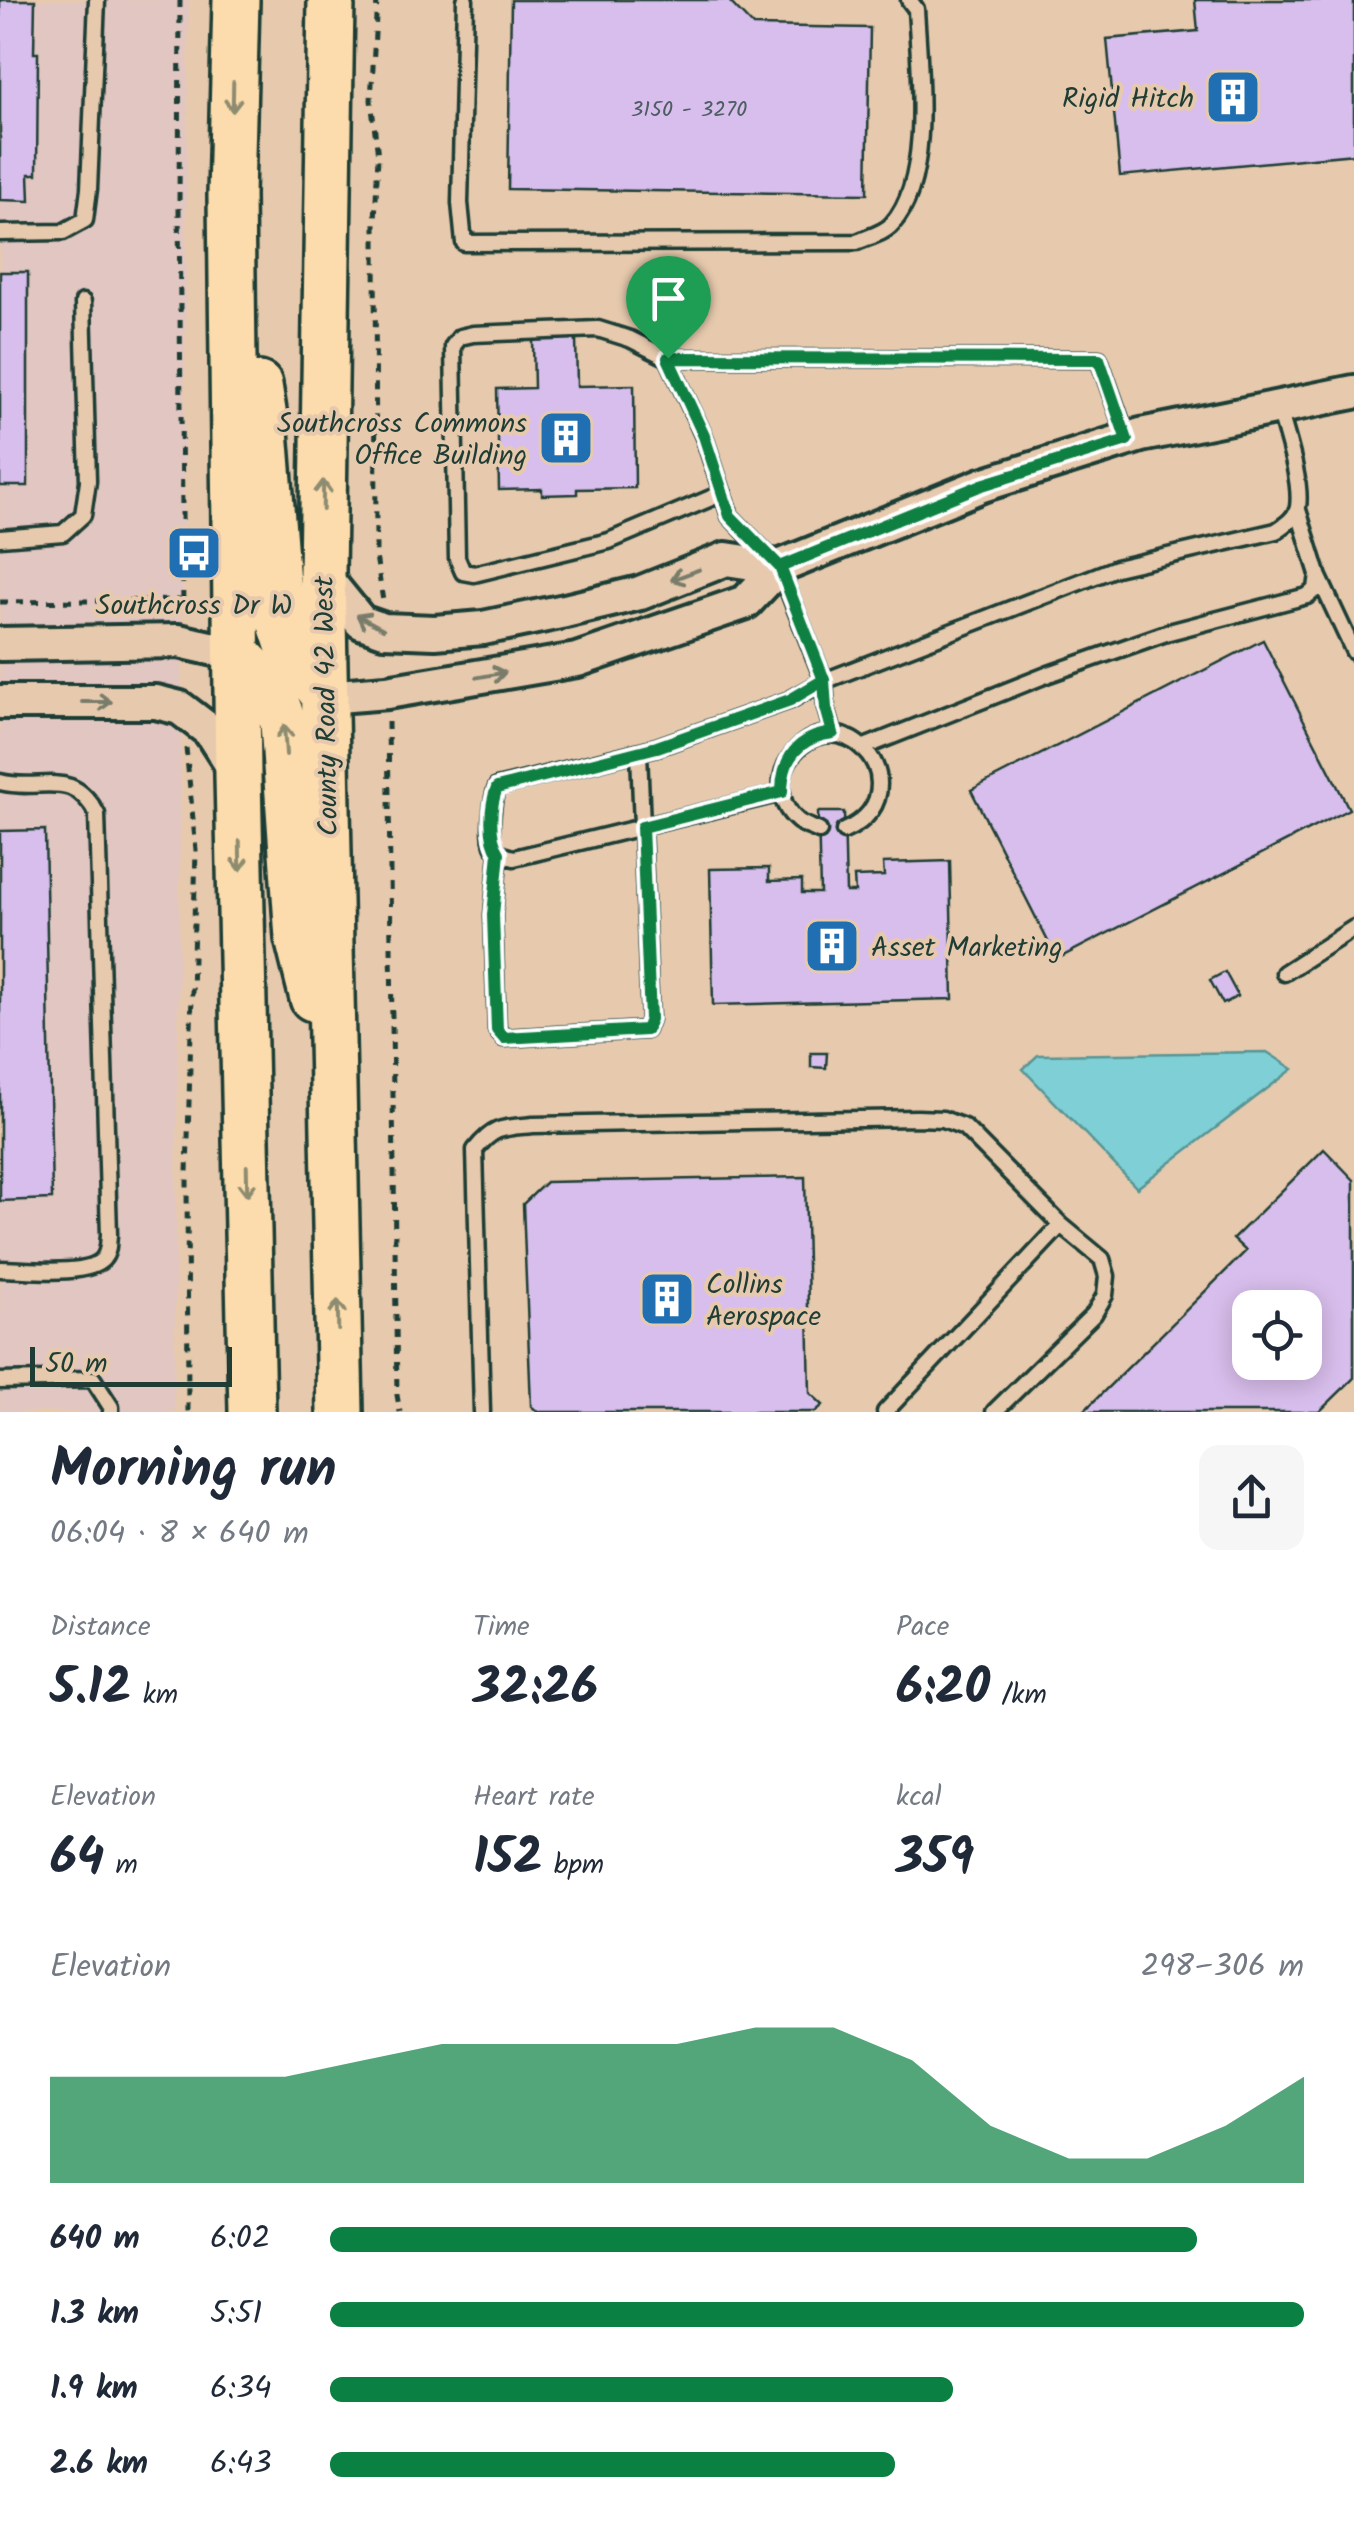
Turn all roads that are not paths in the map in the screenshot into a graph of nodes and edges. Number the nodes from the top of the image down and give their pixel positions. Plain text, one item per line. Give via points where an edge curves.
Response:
1 (96, 0) edge
2 (236, 0) edge
3 (331, 0) edge
4 (465, 0) edge
5 (909, 0) edge
6 (231, 195) junction
7 (0, 234) edge
8 (84, 302) dead end
9 (668, 358) junction
10 (1354, 392) edge
11 (1279, 409) junction
12 (1127, 440) junction
13 (723, 494) junction
14 (1298, 510) junction
15 (0, 538) edge
16 (780, 567) junction
17 (322, 574) junction
18 (1318, 574) junction
19 (0, 644) edge
20 (1354, 652) edge
21 (237, 654) junction
22 (824, 680) junction
23 (325, 697) junction
24 (0, 702) edge
25 (833, 733) junction
26 (862, 748) junction
27 (640, 753) junction
28 (238, 776) junction
29 (0, 782) edge
30 (782, 792) junction
31 (642, 827) junction
32 (844, 831) dead end
33 (819, 832) dead end
34 (499, 853) junction
35 (1354, 928) edge
36 (1284, 973) dead end
37 (332, 1078) junction
38 (1060, 1225) junction
39 (0, 1269) edge
40 (0, 1381) edge
41 (111, 1412) edge
42 (252, 1412) edge
43 (340, 1412) edge
44 (482, 1412) edge
45 (886, 1412) edge
46 (994, 1412) edge

1 - 7 lane via 85,220 63,232
2 -> 6 highway
17 -> 3 highway, County Road 42 West
4 - 5 lane via 464,243 858,242 891,226 914,187 922,111 916,9
6 - 21 highway
6 - 23 highway via 264,418 280,621
8 - 15 lane via 88,480 82,515 63,533
9 - 12 lane via 1099,359
9 - 13 lane
9 - 13 lane via 598,329 460,337 453,346 457,558 464,572 474,574 609,541
10 - 11 street
11 - 12 street
11 - 14 lane
12 - 16 street via 982,485
13 - 16 lane via 730,516
14 - 18 lane
14 - 22 lane via 1276,532 1116,568
16 -> 17 street via 726,559 640,593 483,628 434,632 362,622
16 - 22 lane
23 -> 16 street via 577,660 746,602
17 - 23 highway, County Road 42 West
18 - 20 lane
18 - 26 lane via 1316,589 1306,596 1169,632
19 - 21 street via 184,642
21 - 28 highway
37 -> 21 highway via 298,938 284,723 262,677
22 - 25 lane
22 - 27 lane via 790,700
23 - 37 highway, County Road 42 West
24 -> 28 street via 156,702 180,708 210,732
25 - 26 lane
25 - 30 lane via 797,748 787,761
26 - 32 lane via 876,768 877,799 870,813
27 - 31 lane
27 - 34 lane via 497,788 493,844
28 -> 42 highway
29 - 39 lane via 77,789 98,814 109,1236 108,1254 86,1270
30 - 31 lane
30 - 33 lane via 798,821
31 - 34 lane via 514,858
31 - 34 lane via 646,1030 504,1038 497,1030 493,915
35 - 36 lane
43 -> 37 highway, County Road 42 West
38 - 44 lane via 964,1127 943,1119 505,1128 488,1134 475,1150
38 - 45 lane
38 - 46 lane via 1102,1259 1105,1295 1094,1314
40 - 41 lane via 92,1380

